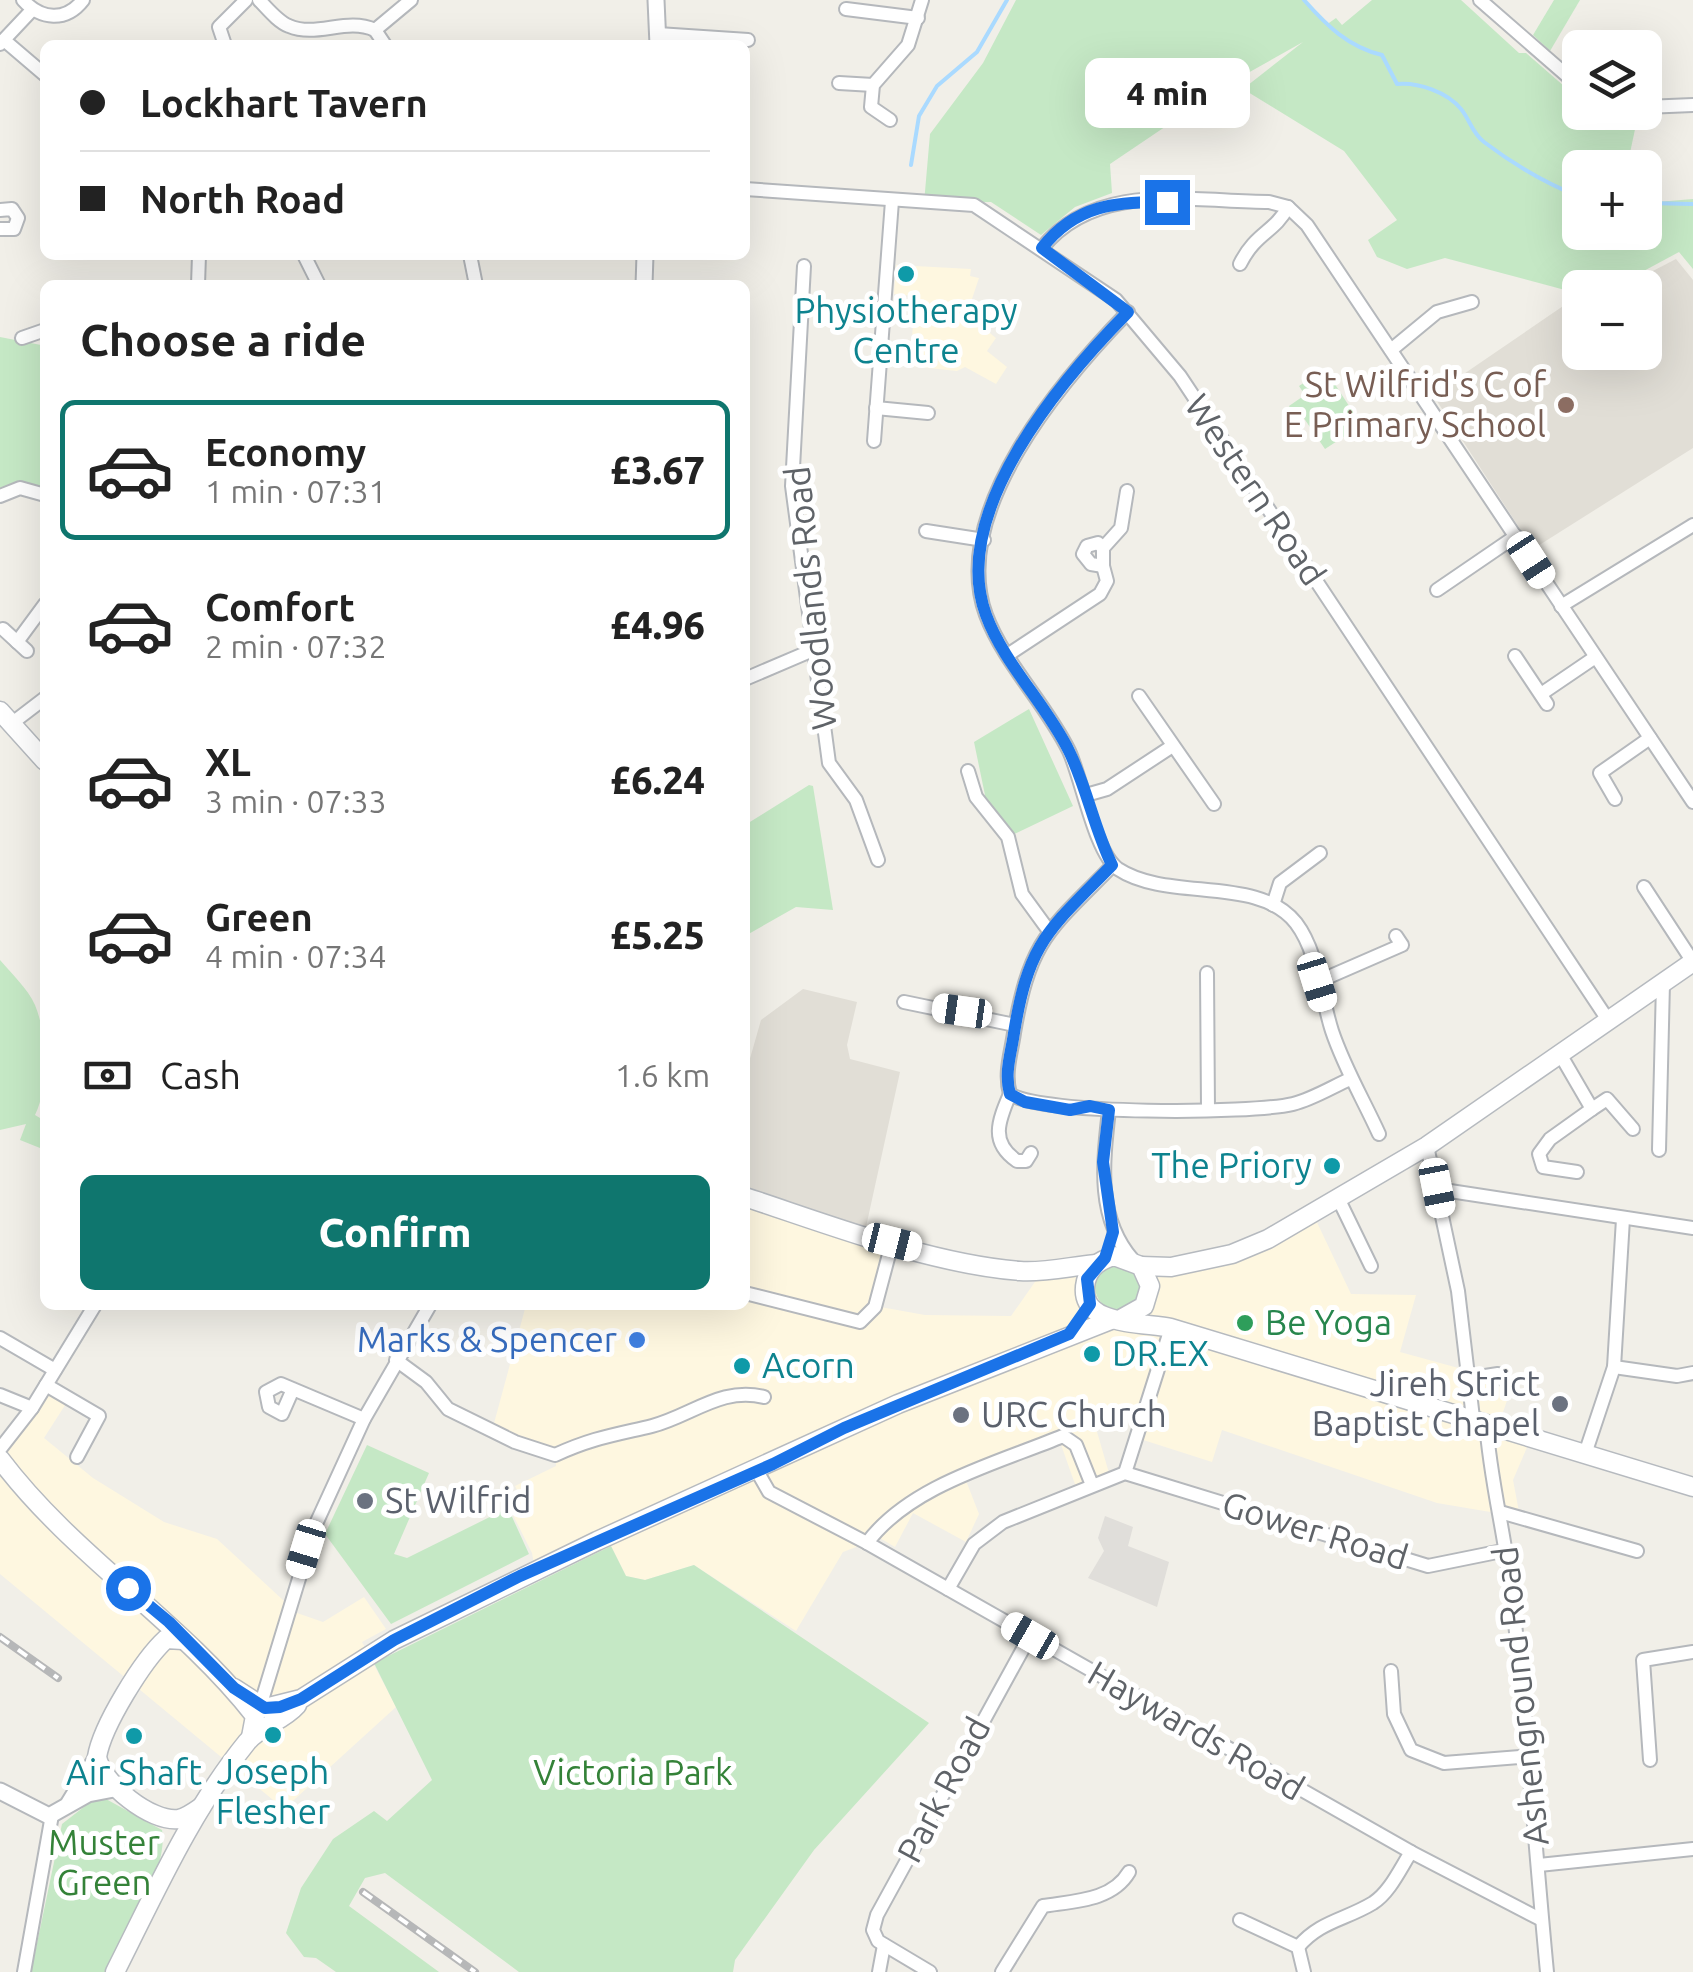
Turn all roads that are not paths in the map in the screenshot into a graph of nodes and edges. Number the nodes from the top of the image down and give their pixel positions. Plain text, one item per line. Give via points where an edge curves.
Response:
1 (84, 0) edge
2 (246, 0) edge
3 (259, 0) edge
4 (411, 0) edge
5 (656, 0) edge
6 (922, 0) edge
7 (1480, 0) edge
8 (28, 5) edge
9 (392, 6) edge
10 (846, 9) dead end
11 (918, 18) junction
12 (375, 30) junction
13 (224, 40) edge
14 (382, 40) edge
15 (658, 40) edge
16 (748, 40) dead end
17 (2, 42) edge
18 (40, 71) edge
19 (1562, 71) edge
20 (839, 83) dead end
21 (873, 85) junction
22 (1693, 105) edge
23 (1662, 106) edge
24 (890, 120) dead end
25 (750, 190) edge
26 (892, 201) junction
27 (1288, 207) junction
28 (0, 210) edge
29 (0, 229) edge
30 (1042, 248) junction
31 (1240, 264) dead end
32 (804, 266) dead end
33 (1472, 302) dead end
34 (1128, 312) junction
35 (40, 333) edge
36 (22, 338) dead end
37 (1390, 350) junction
38 (876, 408) junction
39 (928, 413) dead end
40 (874, 441) dead end
41 (1127, 491) dead end
42 (40, 493) edge
43 (0, 496) edge
44 (1693, 525) edge
45 (926, 531) dead end
46 (1516, 536) junction
47 (984, 540) junction
48 (1103, 548) junction
49 (1103, 566) junction
50 (1438, 590) dead end
51 (1561, 606) junction
52 (40, 613) edge
53 (3, 630) dead end
54 (813, 650) junction
55 (1009, 654) junction
56 (1514, 656) dead end
57 (1594, 658) junction
58 (750, 677) edge
59 (1139, 696) dead end
60 (40, 700) edge
61 (6, 717) edge
62 (1650, 738) junction
63 (1170, 748) junction
64 (40, 756) edge
65 (968, 772) dead end
66 (1086, 795) junction
67 (1615, 798) dead end
68 (1693, 802) edge
69 (1214, 804) dead end
70 (1320, 853) dead end
71 (878, 860) dead end
72 (1112, 865) junction
73 (1644, 887) dead end
74 (1273, 905) junction
75 (1049, 931) junction
76 (1396, 936) dead end
77 (1693, 962) edge
78 (1207, 973) dead end
79 (1317, 982) junction
80 (1663, 983) junction
81 (904, 1002) dead end
82 (1608, 1020) junction
83 (1016, 1024) junction
84 (1560, 1054) junction
85 (1350, 1079) junction
86 (1010, 1094) junction
87 (1208, 1108) junction
88 (1592, 1109) junction
89 (1109, 1110) junction
90 (1634, 1129) dead end
91 (1379, 1134) dead end
92 (1427, 1146) junction
93 (1659, 1150) dead end
94 (1031, 1153) dead end
95 (1578, 1172) dead end
96 (1437, 1188) junction
97 (1338, 1198) junction
98 (750, 1199) edge
99 (1624, 1218) junction
100 (1693, 1228) edge
101 (1113, 1232) junction
102 (892, 1242) junction
103 (1101, 1261) junction
104 (1137, 1263) junction
105 (1371, 1266) dead end
106 (1171, 1267) junction
107 (1044, 1269) junction
108 (1149, 1292) junction
109 (750, 1295) edge
110 (1087, 1296) junction
111 (92, 1310) edge
112 (427, 1310) edge
113 (1115, 1320) junction
114 (1172, 1328) junction
115 (1069, 1334) junction
116 (0, 1338) edge
117 (396, 1360) junction
118 (1614, 1367) junction
119 (55, 1370) junction
120 (1693, 1373) edge
121 (1472, 1378) junction
122 (1509, 1384) dead end
123 (46, 1385) junction
124 (293, 1389) dead end
125 (0, 1396) edge
126 (764, 1397) dead end
127 (32, 1408) junction
128 (364, 1419) junction
129 (1480, 1420) junction
130 (0, 1449) edge
131 (1586, 1452) junction
132 (77, 1457) dead end
133 (0, 1459) edge
134 (757, 1471) junction
135 (1125, 1473) junction
136 (1092, 1485) junction
137 (1693, 1486) edge
138 (1500, 1512) junction
139 (866, 1542) junction
140 (1507, 1550) junction
141 (1637, 1551) dead end
142 (948, 1590) junction
143 (150, 1610) junction
144 (1030, 1636) junction
145 (183, 1640) junction
146 (1693, 1652) edge
147 (149, 1658) junction
148 (1391, 1671) dead end
149 (268, 1676) junction
150 (237, 1688) junction
151 (301, 1699) junction
152 (256, 1721) junction
153 (1530, 1756) junction
154 (97, 1757) junction
155 (1650, 1760) dead end
156 (114, 1789) junction
157 (0, 1791) edge
158 (69, 1803) junction
159 (201, 1807) junction
160 (52, 1815) junction
161 (163, 1817) junction
162 (1693, 1849) edge
163 (1410, 1852) junction
164 (174, 1854) junction
165 (1539, 1865) junction
166 (1129, 1872) dead end
167 (1240, 1920) dead end
168 (1542, 1920) junction
169 (884, 1944) junction
170 (1298, 1947) junction
171 (24, 1972) edge
172 (115, 1972) edge
173 (879, 1972) edge
174 (930, 1972) edge
175 (1002, 1972) edge
176 (1304, 1972) edge
177 (1547, 1972) edge

1 - 8 street via 56,16
2 - 13 street via 219,27
3 - 12 street via 288,26 361,24
4 - 9 street
5 - 15 street
6 - 11 street
7 - 19 street
8 - 17 street
9 - 12 street
10 - 11 street
11 - 21 street via 908,45
12 - 14 street
15 - 16 street
17 - 18 street
20 - 21 street
21 - 24 street via 871,108
22 - 23 street
25 - 26 street, Western Road
26 - 30 street, Western Road via 974,205
26 - 38 street
27 - 30 street via 1106,203
27 - 31 street via 1252,239
27 - 37 street
28 - 29 street via 12,209 18,218 14,229
30 - 34 street, Western Road
32 - 54 street, Woodlands Road via 792,486
33 - 37 street via 1436,312
34 - 47 street via 1042,412 1000,488
34 - 82 street, Western Road via 1190,391
35 - 36 street
37 - 46 street
38 - 39 street
38 - 40 street
41 - 48 street via 1121,528
42 - 43 street via 20,488
44 - 51 street
45 - 47 street
46 - 50 street
46 - 51 street
47 - 55 street via 980,592
48 - 49 street
48 - 49 street via 1093,544 1082,554
49 - 55 street via 1107,581 1100,594
51 - 57 street
52 - 53 street via 22,646
54 - 58 street
54 - 71 street, Woodlands Road via 829,763 856,800
55 - 66 street via 1069,752
56 - 57 street via 1544,699
57 - 62 street
59 - 63 street
60 - 61 street
61 - 64 main road
62 - 67 street via 1600,774
62 - 68 street
63 - 66 street via 1107,789
63 - 69 street
65 - 75 street via 976,797 1008,836 1022,894
66 - 72 street
70 - 74 street via 1280,883
72 - 74 street via 1134,878
72 - 75 street
73 - 77 street
74 - 79 street via 1295,922
75 - 83 street via 1026,968
76 - 79 street via 1402,945
77 - 80 main road
78 - 87 street
79 - 85 street
80 - 82 main road
80 - 93 street
81 - 83 street
82 - 84 main road
83 - 86 street
84 - 88 street
84 - 92 main road
85 - 87 street via 1294,1104
85 - 91 street
86 - 89 street via 1070,1110
86 - 94 street via 996,1125 999,1140 1017,1161
87 - 89 street
88 - 90 street via 1607,1099
88 - 95 street via 1539,1154 1543,1167
89 - 101 street via 1103,1162
92 - 96 street, Ashenground Road
92 - 97 main road
96 - 99 street
96 - 121 street, Ashenground Road
97 - 105 street
97 - 106 main road via 1232,1254
98 - 102 main road
99 - 100 street
99 - 118 street
101 - 103 street
101 - 104 street
102 - 107 main road via 996,1268
102 - 109 street via 875,1307 860,1322
103 - 104 main road
103 - 107 main road
103 - 110 main road
104 - 106 main road
104 - 108 main road
106 - 108 main road
107 - 110 main road via 1070,1276
108 - 113 main road via 1137,1313
108 - 114 main road via 1158,1317
110 - 113 main road
110 - 115 main road
111 - 119 street
112 - 117 street
113 - 114 main road
113 - 115 main road
114 - 129 main road
114 - 135 street
115 - 134 main road
116 - 119 street
117 - 126 street via 448,1409 555,1454 723,1397
117 - 128 street
118 - 120 street
118 - 131 street
119 - 123 street
121 - 122 street via 1498,1374
121 - 129 street, Ashenground Road
123 - 127 street
123 - 132 street via 99,1416
124 - 128 street
125 - 127 street
127 - 130 street
128 - 149 street via 310,1538
129 - 131 main road
129 - 138 street, Ashenground Road
131 - 137 main road
133 - 143 main road
134 - 139 street, Haywards Road via 769,1492
134 - 151 main road via 456,1608
135 - 136 street
135 - 140 street, Gower Road via 1428,1566
136 - 139 street via 1076,1445 1062,1436 917,1499 886,1517
136 - 142 street via 1003,1522 974,1544
138 - 140 street, Ashenground Road
138 - 141 street
139 - 142 street, Haywards Road
140 - 153 street, Ashenground Road
142 - 144 street, Haywards Road
143 - 145 main road
143 - 147 main road
144 - 163 street, Haywards Road
144 - 169 street, Park Road via 878,1914 873,1930
145 - 147 main road via 166,1638
145 - 150 main road
146 - 155 street via 1642,1660
147 - 154 main road
148 - 153 street via 1394,1714 1411,1750 1444,1764
149 - 150 street via 255,1687
149 - 152 street
150 - 152 main road
151 - 152 main road
151 - 152 main road via 290,1712
152 - 159 main road
153 - 165 street, Ashenground Road
154 - 156 main road
154 - 158 street
156 - 158 street
156 - 161 main road
157 - 160 street
158 - 160 street
159 - 161 main road via 182,1818
159 - 164 main road
160 - 171 street
161 - 164 main road
162 - 165 street
163 - 168 street, Haywards Road
163 - 170 street via 1385,1893 1313,1930
164 - 172 main road
165 - 168 street, Ashenground Road
166 - 175 street via 1121,1886 1100,1896 1043,1906
167 - 170 street
168 - 177 street, Ashenground Road
169 - 173 street
169 - 174 street
170 - 176 street

